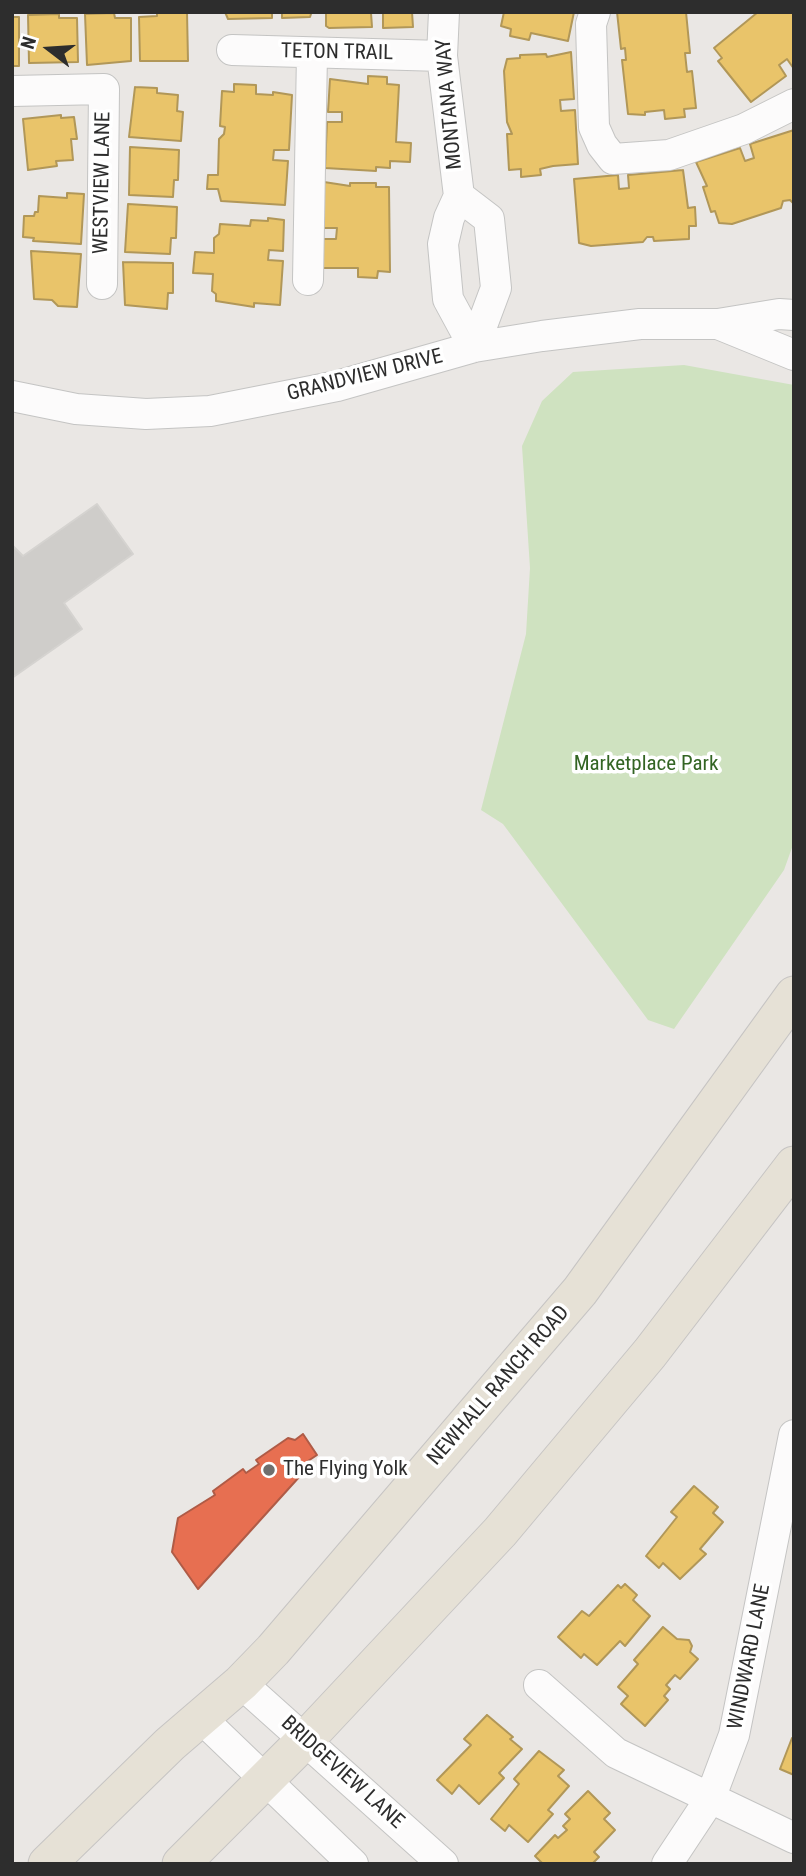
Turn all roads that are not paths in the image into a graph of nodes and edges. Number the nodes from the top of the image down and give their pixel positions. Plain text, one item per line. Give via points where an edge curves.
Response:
1 (444, 12) edge
2 (595, 12) edge
3 (232, 51) dead end
4 (312, 53) junction
5 (442, 56) junction
6 (12, 92) edge
7 (794, 104) edge
8 (459, 196) junction
9 (309, 280) dead end
10 (102, 284) dead end
11 (794, 315) edge
12 (718, 324) junction
13 (474, 347) junction
14 (794, 355) edge
15 (12, 396) edge
16 (794, 995) edge
17 (794, 1165) edge
18 (794, 1435) edge
19 (241, 1683) junction
20 (539, 1685) dead end
21 (201, 1718) junction
22 (306, 1739) junction
23 (267, 1779) junction
24 (710, 1799) junction
25 (794, 1838) edge
26 (47, 1864) edge
27 (181, 1864) edge
28 (353, 1864) edge
29 (443, 1864) edge
30 (667, 1864) edge

1 - 5 street, MONTANA WAY
2 - 7 street via 591,24 594,127 613,159 669,155 744,129
3 - 4 street, TETON TRAIL
4 - 5 street, TETON TRAIL
4 - 9 street
5 - 8 street, MONTANA WAY
6 - 10 street, WESTVIEW LANE via 104,89
8 - 13 street, MONTANA WAY via 443,244 448,299
8 - 13 street, MONTANA WAY via 489,219 496,288
11 - 12 street, GRANDVIEW DRIVE
12 - 13 street, GRANDVIEW DRIVE via 610,327
12 - 14 street, GRANDVIEW DRIVE
13 - 15 street, GRANDVIEW DRIVE via 337,386 210,411 146,414 76,409
16 - 19 main road, NEWHALL RANCH ROAD via 580,1291
17 - 22 main road via 650,1353 509,1522
18 - 24 street, WINDWARD LANE via 742,1702
19 - 21 main road, NEWHALL RANCH ROAD
19 - 22 street, BRIDGEVIEW LANE
20 - 24 street via 616,1753
21 - 23 street
21 - 26 main road, NEWHALL RANCH ROAD
22 - 23 main road
22 - 29 street, BRIDGEVIEW LANE
23 - 27 main road
23 - 28 street
24 - 25 street
24 - 30 street, WINDWARD LANE

